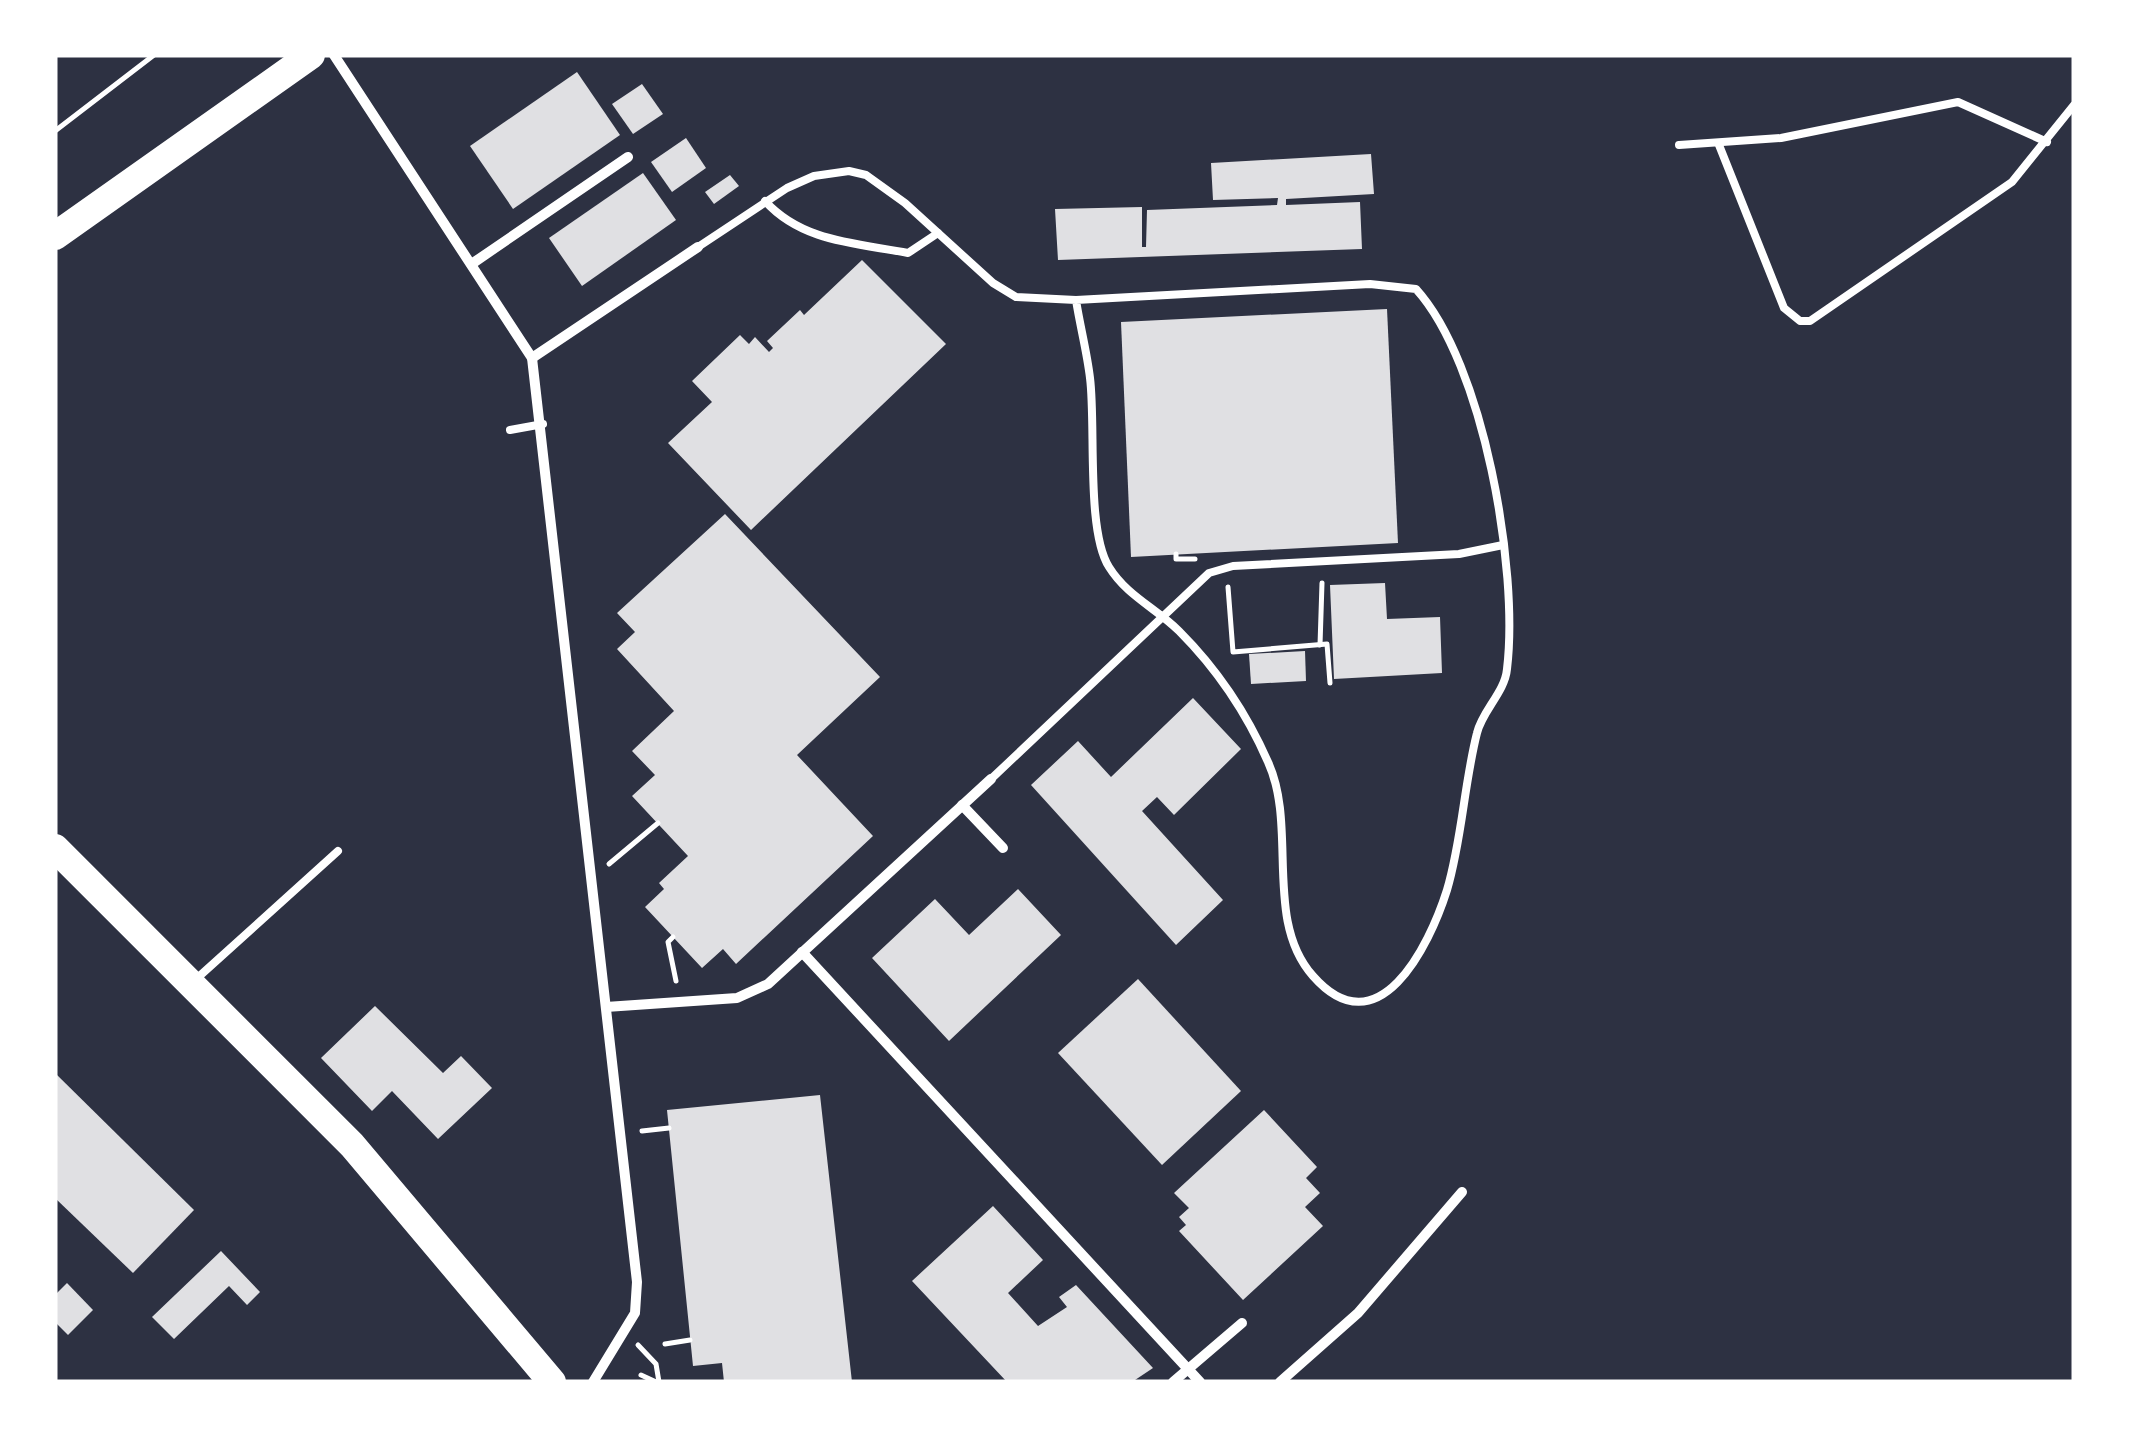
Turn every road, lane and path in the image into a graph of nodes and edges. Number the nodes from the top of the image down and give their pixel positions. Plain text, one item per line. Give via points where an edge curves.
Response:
1 (154, 55) edge
2 (311, 55) edge
3 (334, 55) edge
4 (2074, 104) edge
5 (55, 131) edge
6 (2047, 142) junction
7 (1679, 145) dead end
8 (1719, 146) junction
9 (628, 157) dead end
10 (765, 201) junction
11 (938, 233) junction
12 (55, 236) edge
13 (698, 248) joint
14 (473, 263) junction
15 (1076, 300) junction
16 (532, 358) junction
17 (542, 424) junction
18 (510, 430) dead end
19 (1503, 544) junction
20 (1176, 554) dead end
21 (1194, 559) dead end
22 (1322, 583) dead end
23 (1228, 584) dead end
24 (1159, 617) junction
25 (1320, 645) junction
26 (1330, 683) dead end
27 (991, 779) joint
28 (962, 805) junction
29 (658, 823) dead end
30 (55, 848) edge
31 (1003, 848) dead end
32 (338, 851) dead end
33 (609, 864) dead end
34 (673, 937) dead end
35 (802, 952) junction
36 (676, 981) dead end
37 (191, 984) junction
38 (606, 1007) junction
39 (668, 1128) dead end
40 (642, 1131) dead end
41 (1462, 1192) dead end
42 (1242, 1323) dead end
43 (625, 1332) junction
44 (690, 1340) dead end
45 (665, 1344) dead end
46 (1190, 1369) junction
47 (641, 1374) dead end
48 (552, 1382) edge
49 (593, 1382) edge
50 (656, 1382) edge
51 (1173, 1382) edge
52 (1200, 1382) edge
53 (1280, 1382) edge

1 - 5 path
2 - 12 highway
3 - 14 street
4 - 6 lane
6 - 8 lane via 1958,102
6 - 8 lane via 2012,182 1810,321 1784,308
7 - 8 lane
9 - 14 street
10 - 11 lane via 805,233 908,253
10 - 11 lane via 814,176 849,171 866,175
10 - 13 lane
11 - 15 lane via 1016,297
13 - 16 street
14 - 16 street
15 - 19 lane via 1370,284 1416,290 1438,314 1461,365 1492,475
15 - 24 lane via 1090,378 1098,534 1107,566
16 - 17 street
17 - 18 lane
17 - 38 street
19 - 24 lane via 1458,554 1232,566 1208,573
19 - 24 lane via 1508,673 1478,728 1447,889 1420,954 1391,992 1368,1002 1338,1000 1294,948 1274,775 1235,699 1178,629
20 - 21 path
22 - 25 path
23 - 25 path via 1233,652
24 - 27 lane
25 - 26 path via 1326,644
27 - 28 street
28 - 31 street
28 - 35 street
29 - 33 path
30 - 37 highway
32 - 37 lane
34 - 36 path via 668,942
35 - 38 street via 768,984 737,998
35 - 46 street
37 - 48 highway via 352,1145
38 - 43 street via 637,1282 635,1313
39 - 40 path
41 - 53 street via 1358,1313
42 - 46 street
43 - 49 street
43 - 50 path via 656,1364
44 - 45 path
46 - 51 street
46 - 52 street
47 - 50 path

